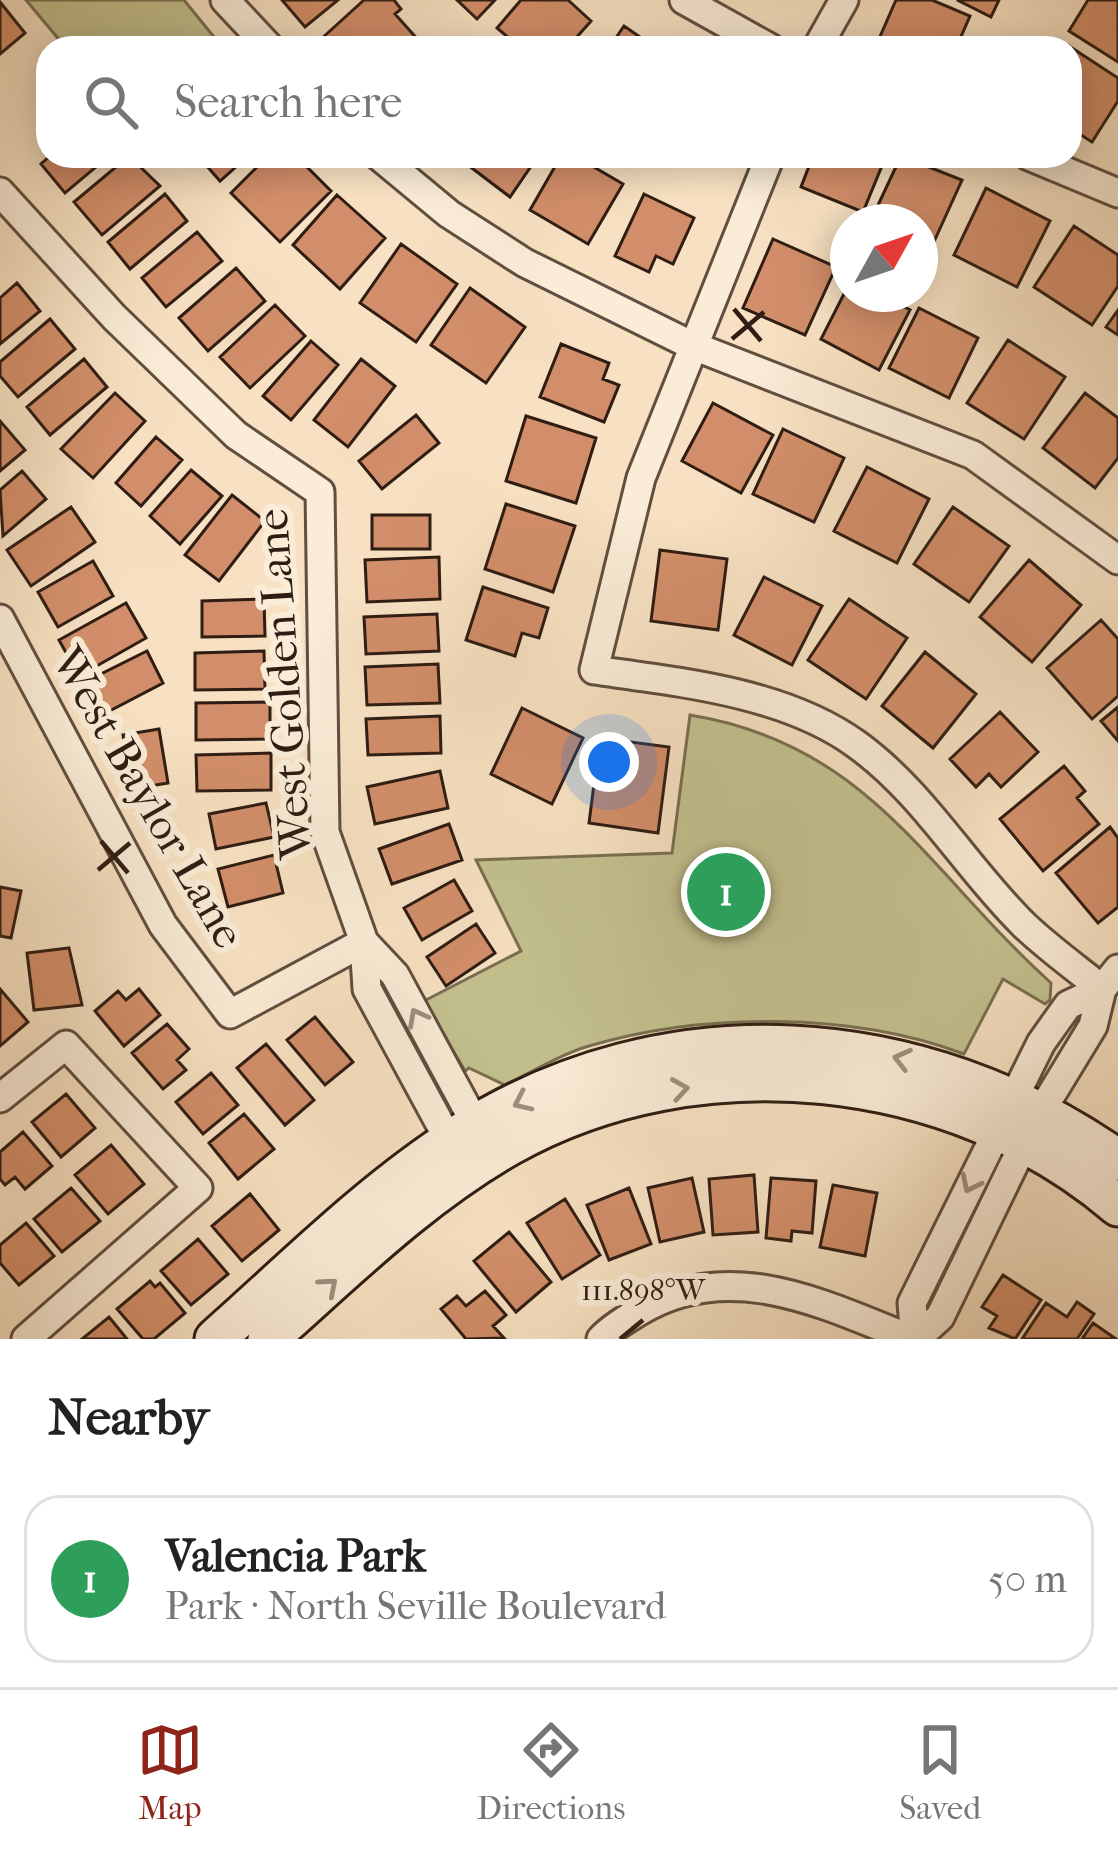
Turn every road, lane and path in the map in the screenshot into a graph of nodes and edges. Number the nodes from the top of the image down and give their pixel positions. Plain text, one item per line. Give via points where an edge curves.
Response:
1 (225, 0) edge
2 (684, 0) edge
3 (844, 0) edge
4 (259, 36) edge
5 (748, 36) edge
6 (824, 36) edge
7 (393, 168) edge
8 (765, 168) edge
9 (1058, 168) edge
10 (0, 191) edge
11 (1118, 193) edge
12 (692, 345) junction
13 (1118, 560) edge
14 (0, 619) edge
15 (364, 942) junction
16 (1110, 979) edge
17 (0, 1099) edge
18 (1018, 1121) junction
19 (471, 1149) junction
20 (1118, 1160) edge
21 (1118, 1206) edge
22 (26, 1339) edge
23 (215, 1339) edge
24 (268, 1339) edge
25 (601, 1339) edge
26 (914, 1339) edge

1 - 4 street
2 - 5 street
3 - 6 street
7 - 12 street via 525,263
8 - 12 street
9 - 11 street
10 - 15 street, West Golden Lane via 236,435 320,492 325,832
12 - 13 street via 973,455
12 - 16 street via 641,478 594,670 728,694 854,742 911,791 1026,927
14 - 15 street, West Baylor Lane via 163,925 230,1014
15 - 19 street, West Golden Lane via 395,975
16 - 18 street via 1068,1005
17 - 22 street via 66,1045 198,1188
18 - 19 street via 973,1079 891,1056 752,1043 599,1070
18 - 20 street
18 - 21 street
18 - 26 street via 940,1317
19 - 23 street via 392,1184
24 -> 19 street
25 - 26 street via 666,1295 728,1283 797,1293

